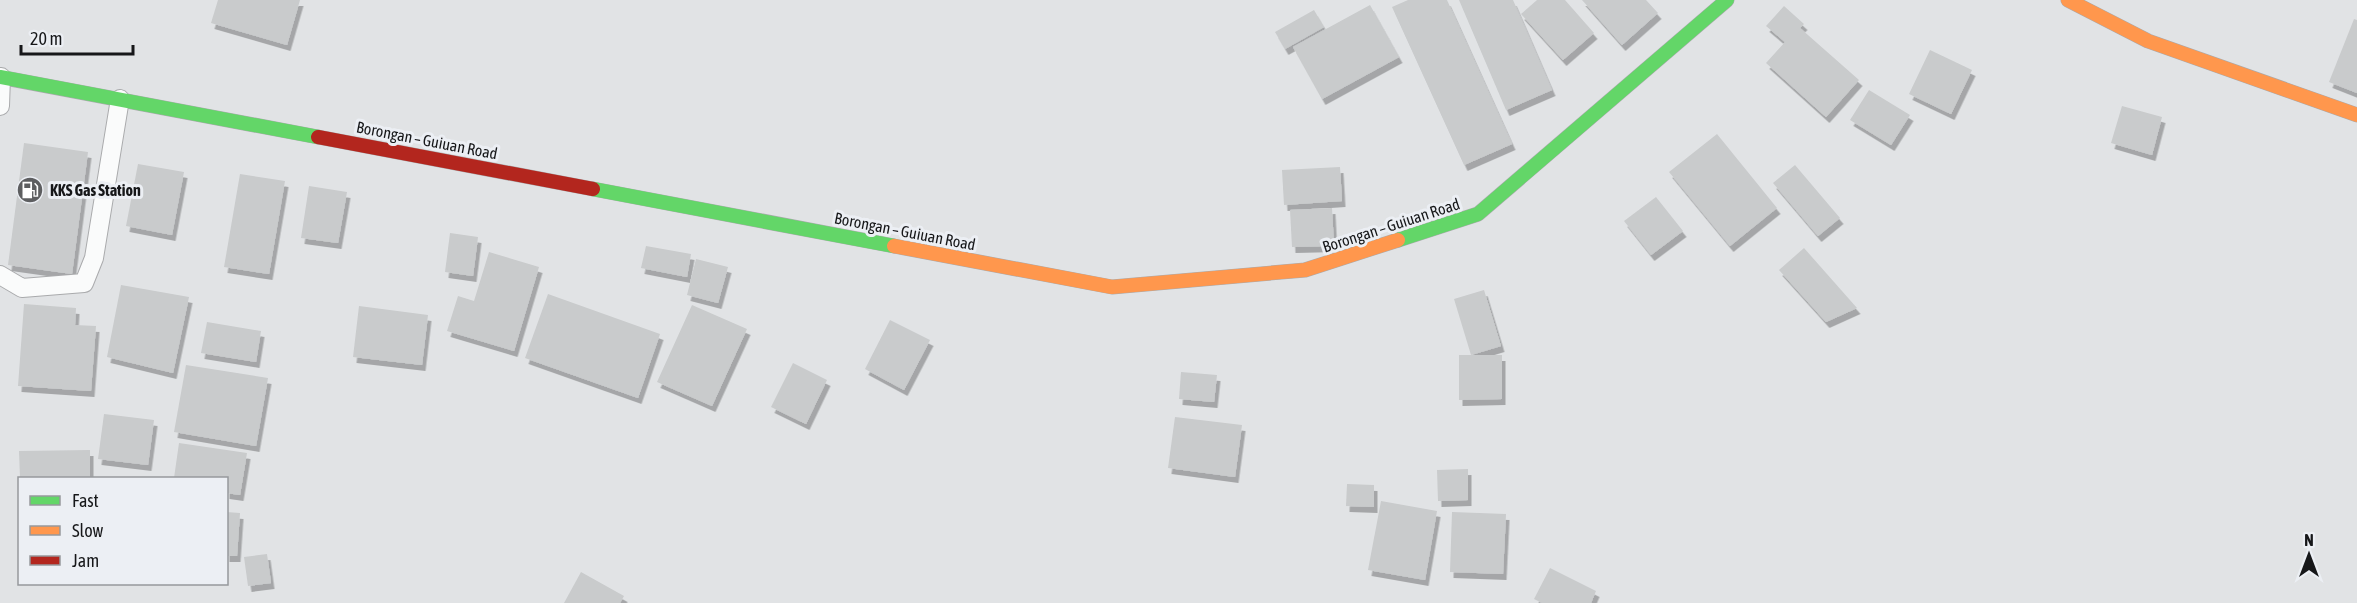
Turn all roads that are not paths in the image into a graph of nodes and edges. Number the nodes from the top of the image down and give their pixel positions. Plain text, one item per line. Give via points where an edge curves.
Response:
1 (1726, 0) edge
2 (2068, 0) edge
3 (0, 77) edge
4 (120, 99) junction
5 (0, 106) edge
6 (2357, 115) edge
7 (0, 274) edge

1 - 4 main road, Borongan – Guiuan Road via 1478,214 1305,270 1112,286
2 - 6 main road via 2148,41
3 - 4 main road, Borongan – Guiuan Road
3 - 5 lane
4 - 7 lane via 94,258 84,284 22,288

